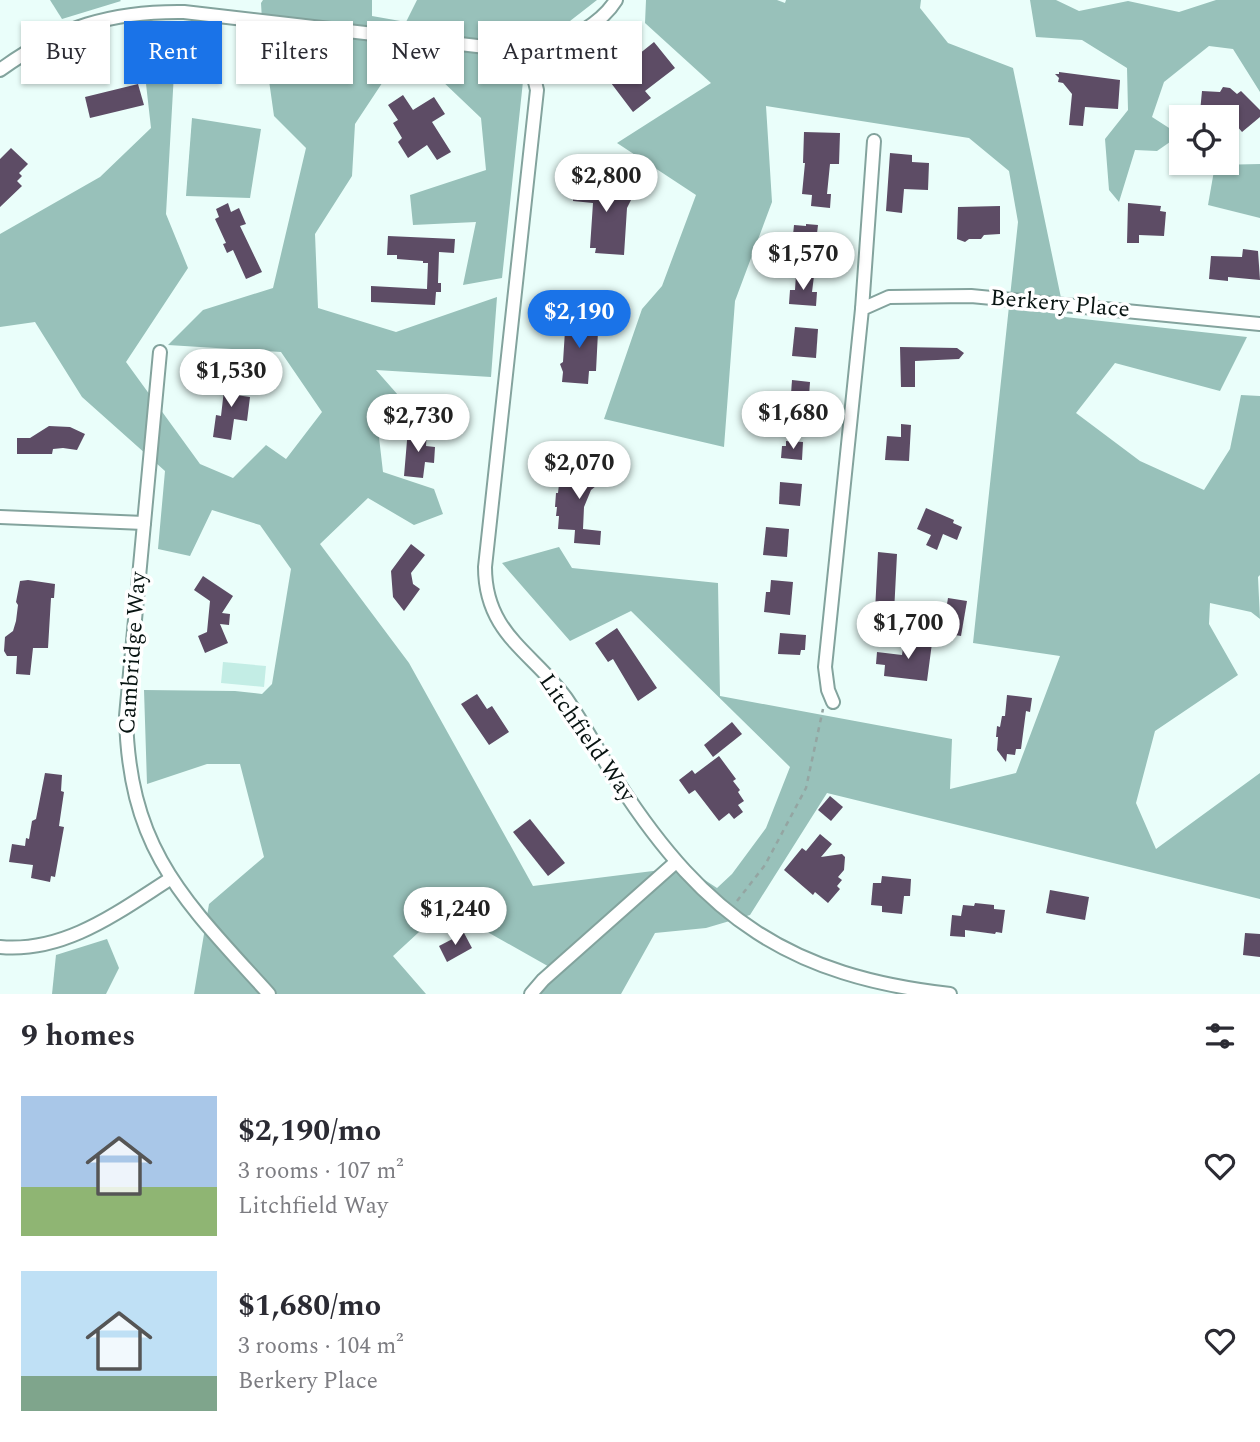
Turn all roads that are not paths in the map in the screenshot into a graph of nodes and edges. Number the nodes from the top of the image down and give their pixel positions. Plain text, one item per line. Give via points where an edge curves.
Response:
1 (615, 0) edge
2 (596, 21) edge
3 (478, 46) edge
4 (0, 70) edge
5 (535, 84) edge
6 (874, 141) dead end
7 (862, 309) junction
8 (1260, 324) edge
9 (160, 352) dead end
10 (0, 517) edge
11 (144, 523) junction
12 (831, 696) road end
13 (676, 862) junction
14 (170, 879) junction
15 (0, 947) edge
16 (927, 993) edge
17 (269, 994) edge
18 (531, 994) edge
19 (950, 994) edge

1 - 2 street
3 - 4 street via 156,12 97,20 66,31
5 - 13 street, Litchfield Way via 487,547 487,595 507,635 566,699 619,784
6 - 7 street
7 - 8 street, Berkery Place via 889,297 971,296
7 - 12 street via 825,667
9 - 11 street, Cambridge Way
10 - 11 street
11 - 14 street, Cambridge Way via 126,746 145,829
13 - 16 street, Litchfield Way via 728,912 770,941 830,969
13 - 18 street
14 - 15 street via 75,935 32,947
14 - 17 street, Cambridge Way
16 - 19 street, Litchfield Way

